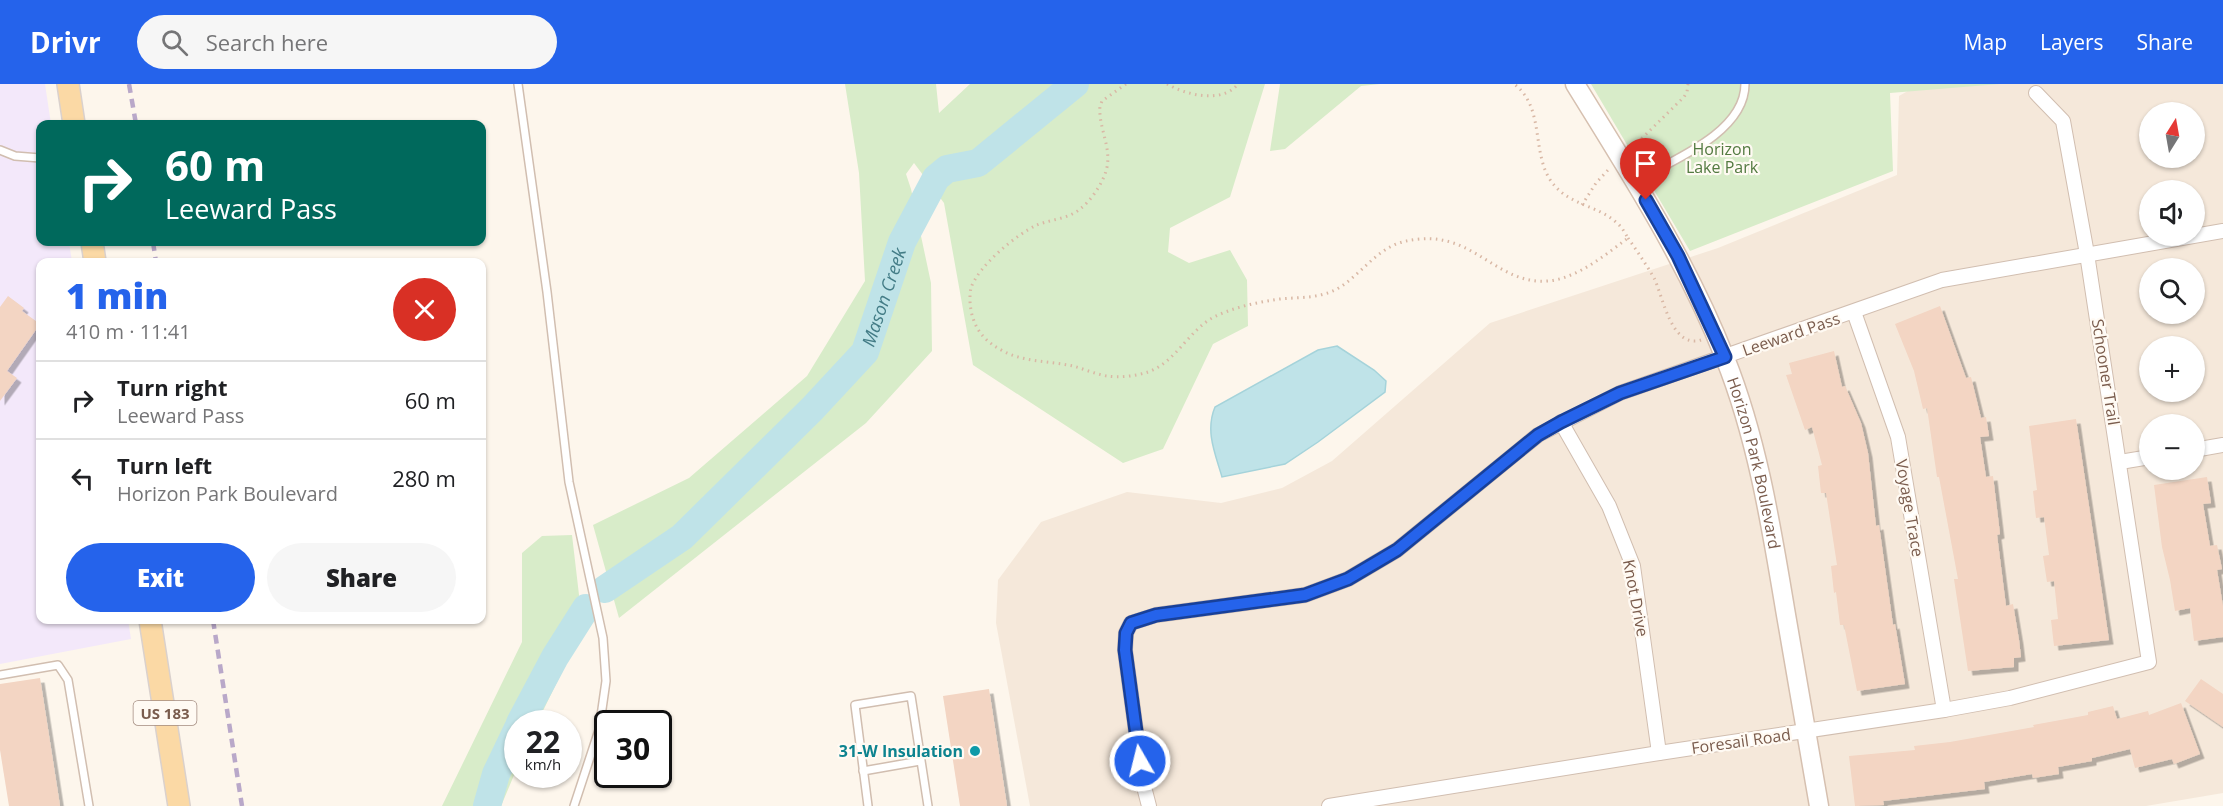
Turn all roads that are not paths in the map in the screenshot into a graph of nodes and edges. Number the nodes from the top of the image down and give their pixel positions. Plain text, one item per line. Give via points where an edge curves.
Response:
1 (68, 84) edge
2 (518, 84) edge
3 (1575, 84) edge
4 (1745, 84) edge
5 (2036, 93) dead end
6 (73, 120) edge
7 (0, 150) edge
8 (36, 158) edge
9 (1635, 181) junction
10 (2223, 231) edge
11 (2087, 254) junction
12 (1854, 312) junction
13 (1725, 357) junction
14 (1561, 422) junction
15 (2223, 445) edge
16 (2205, 448) edge
17 (2139, 459) edge
18 (2120, 462) junction
19 (151, 624) edge
20 (2149, 662) joint
21 (0, 675) edge
22 (1944, 710) junction
23 (1806, 732) junction
24 (1659, 753) junction
25 (920, 761) junction
26 (863, 771) junction
27 (89, 806) edge
28 (179, 806) edge
29 (574, 806) edge
30 (868, 806) edge
31 (928, 806) edge
32 (1149, 806) edge
33 (1329, 806) edge
34 (1819, 806) edge

1 - 6 main road
2 - 29 lane via 569,482 604,648 606,681 599,730
3 - 9 street, Horizon Park Boulevard
4 - 9 lane via 1736,115 1713,137
5 - 11 street, Schooner Trail via 2063,121
7 - 8 lane
9 - 13 street, Horizon Park Boulevard via 1678,256
10 - 11 street, Leeward Pass
11 - 12 street, Leeward Pass via 1942,280
11 - 18 street, Schooner Trail
12 - 13 street, Leeward Pass
12 - 22 street, Voyage Trace via 1898,437
13 - 14 street, Leeward Pass via 1620,393
13 - 23 street, Horizon Park Boulevard via 1764,491
14 - 24 street, Knot Drive via 1609,506 1633,566
14 - 32 street, Leeward Pass via 1538,435 1397,550 1348,579 1305,595 1156,615 1131,623 1125,650
15 - 16 street
17 - 18 street
18 - 20 street, Schooner Trail
19 - 28 main road, US 183
20 - 22 street, Foresail Road via 2010,698
21 - 27 lane via 58,665 68,680
22 - 23 street, Foresail Road
23 - 24 street, Foresail Road
23 - 34 street, Horizon Park Boulevard
24 - 33 street, Foresail Road
25 - 26 lane
25 - 26 lane via 911,696 855,705
25 - 31 lane
26 - 30 lane

